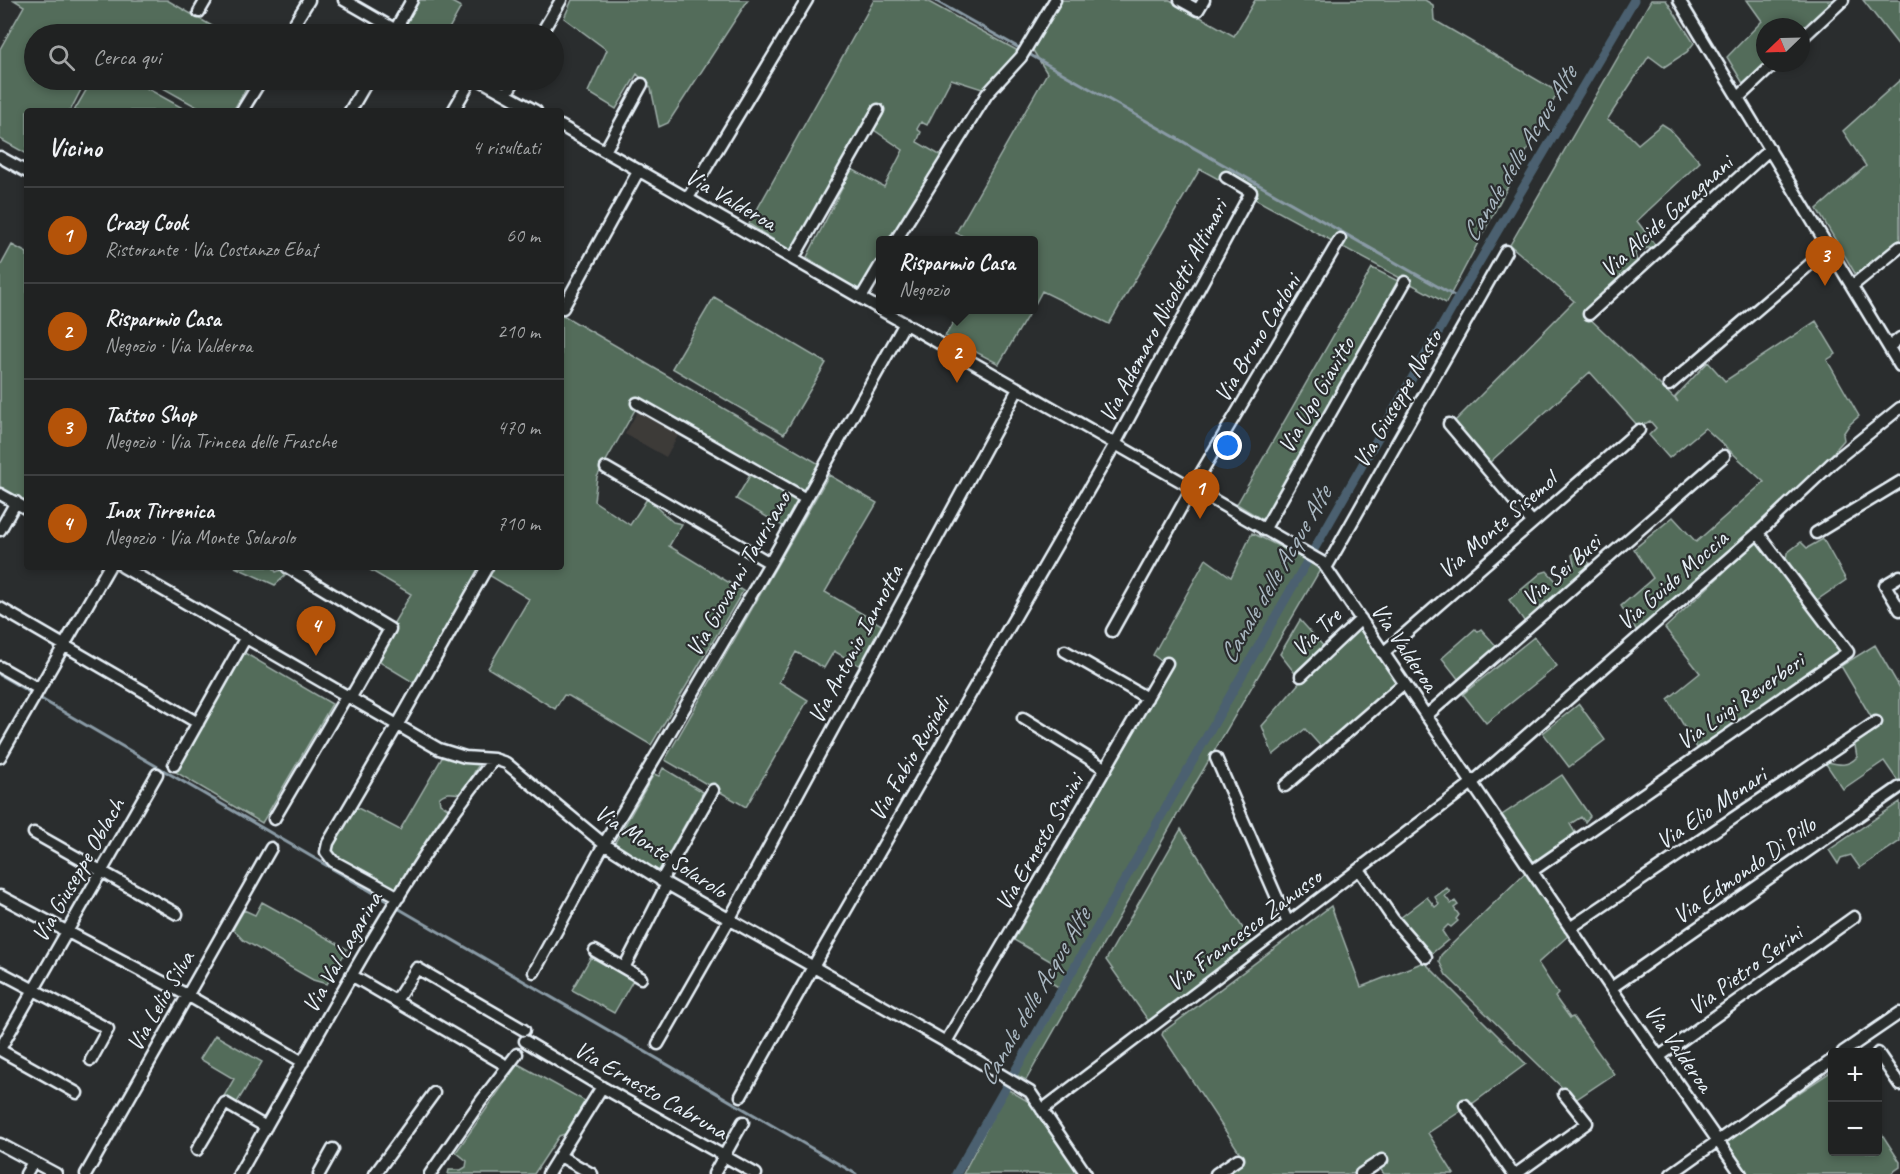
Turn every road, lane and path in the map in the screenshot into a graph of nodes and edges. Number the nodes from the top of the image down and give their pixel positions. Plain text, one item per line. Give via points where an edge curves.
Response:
1 (206, 0) edge
2 (309, 0) edge
3 (344, 0) edge
4 (412, 0) edge
5 (561, 0) edge
6 (807, 0) edge
7 (1180, 0) edge
8 (1204, 0) edge
9 (1843, 0) edge
10 (1051, 1) edge
11 (1683, 1) edge
12 (200, 12) dead end
13 (294, 24) edge
14 (383, 24) edge
15 (401, 24) edge
16 (547, 24) edge
17 (1810, 31) edge
18 (1765, 72) edge
19 (642, 84) dead end
20 (255, 90) edge
21 (362, 90) edge
22 (465, 90) edge
23 (499, 90) edge
24 (509, 90) edge
25 (506, 94) junction
26 (1739, 97) junction
27 (244, 108) edge
28 (352, 108) edge
29 (455, 108) edge
30 (531, 108) edge
31 (878, 110) dead end
32 (564, 128) edge
33 (1770, 149) junction
34 (605, 151) junction
35 (0, 157) edge
36 (24, 170) edge
37 (639, 170) junction
38 (1226, 177) dead end
39 (688, 198) junction
40 (899, 236) edge
41 (1340, 239) dead end
42 (1829, 248) junction
43 (1900, 248) edge
44 (1506, 251) dead end
45 (793, 259) junction
46 (876, 273) edge
47 (1405, 282) dead end
48 (1852, 286) junction
49 (861, 298) junction
50 (564, 306) edge
51 (876, 306) edge
52 (890, 314) edge
53 (1590, 314) dead end
54 (905, 323) junction
55 (1900, 338) edge
56 (1889, 347) junction
57 (1900, 366) edge
58 (1670, 385) dead end
59 (1018, 388) junction
60 (637, 403) dead end
61 (1900, 408) edge
62 (1449, 424) dead end
63 (1639, 430) dead end
64 (1115, 444) junction
65 (1724, 456) dead end
66 (606, 468) dead end
67 (1900, 482) edge
68 (1192, 488) junction
69 (0, 494) edge
70 (806, 498) junction
71 (16, 502) junction
72 (24, 507) edge
73 (1532, 522) junction
74 (0, 530) edge
75 (1264, 530) junction
76 (1758, 533) junction
77 (1816, 533) dead end
78 (770, 562) junction
79 (1324, 565) junction
80 (107, 570) edge
81 (128, 570) edge
82 (292, 570) edge
83 (485, 570) edge
84 (1900, 576) edge
85 (0, 608) edge
86 (1900, 610) edge
87 (1360, 619) junction
88 (1112, 631) dead end
89 (246, 637) junction
90 (64, 645) junction
91 (1065, 651) dead end
92 (1383, 653) junction
93 (1167, 663) dead end
94 (0, 667) edge
95 (1301, 676) dead end
96 (1404, 683) junction
97 (39, 690) junction
98 (349, 696) junction
99 (1147, 698) junction
100 (1426, 716) junction
101 (1023, 718) dead end
102 (1876, 722) dead end
103 (198, 723) junction
104 (398, 724) junction
105 (4, 741) edge
106 (0, 757) edge
107 (1216, 758) dead end
108 (494, 759) junction
109 (174, 765) dead end
110 (1106, 769) junction
111 (157, 774) dead end
112 (1472, 783) junction
113 (1286, 786) dead end
114 (1900, 787) edge
115 (713, 790) dead end
116 (274, 819) dead end
117 (33, 833) dead end
118 (604, 844) junction
119 (271, 848) dead end
120 (1359, 869) junction
121 (102, 871) junction
122 (1532, 871) junction
123 (664, 883) junction
124 (0, 896) edge
125 (399, 897) junction
126 (177, 914) dead end
127 (1854, 917) dead end
128 (729, 920) junction
129 (1288, 923) junction
130 (1570, 928) junction
131 (67, 932) junction
132 (595, 951) dead end
133 (1426, 957) dead end
134 (813, 967) junction
135 (624, 968) junction
136 (0, 972) edge
137 (534, 972) dead end
138 (351, 975) junction
139 (641, 978) dead end
140 (1611, 988) junction
141 (34, 991) junction
142 (187, 995) junction
143 (396, 1000) junction
144 (1900, 1013) edge
145 (1866, 1036) junction
146 (946, 1042) junction
147 (658, 1044) dead end
148 (1850, 1048) edge
149 (1874, 1048) edge
150 (0, 1050) edge
151 (517, 1054) dead end
152 (1660, 1056) junction
153 (91, 1060) dead end
154 (1882, 1060) edge
155 (303, 1062) junction
156 (502, 1063) dead end
157 (1828, 1064) edge
158 (1900, 1085) edge
159 (602, 1087) junction
160 (77, 1093) dead end
161 (434, 1093) dead end
162 (1564, 1095) dead end
163 (741, 1096) dead end
164 (1465, 1105) dead end
165 (1042, 1110) junction
166 (743, 1122) dead end
167 (266, 1127) junction
168 (1718, 1141) junction
169 (0, 1144) edge
170 (333, 1149) dead end
171 (197, 1150) dead end
172 (560, 1156) junction
173 (724, 1156) junction
174 (1238, 1159) dead end
175 (1382, 1160) dead end
176 (33, 1162) junction
177 (26, 1174) edge
178 (56, 1174) edge
179 (86, 1174) edge
180 (239, 1174) edge
181 (319, 1174) edge
182 (375, 1174) edge
183 (430, 1174) edge
184 (548, 1174) edge
185 (592, 1174) edge
186 (714, 1174) edge
187 (756, 1174) edge
188 (1086, 1174) edge
189 (1216, 1174) edge
190 (1361, 1174) edge
191 (1514, 1174) edge
192 (1671, 1174) edge
193 (1741, 1174) edge

1 - 12 street
2 - 13 street
3 - 14 street
4 - 15 street
5 - 16 street
6 - 39 street
7 - 8 street via 1198,10
9 - 17 street
10 - 40 street via 1021,57 987,94
11 - 26 street
18 - 26 street
19 - 34 street
20 - 27 street
21 - 28 street
22 - 29 street
23 - 25 street
24 - 25 street
25 - 30 street
26 - 33 street
31 - 45 street
32 - 34 street, Via Valderoa
33 - 42 street
33 - 53 street, Via Alcide Garagnani
34 - 37 street, Via Valderoa
35 - 36 street
37 - 39 street, Via Valderoa
37 - 50 street
38 - 64 street, Via Ademaro Nicoletti Altimari via 1251,192
39 - 45 street, Via Valderoa
41 - 68 street, Via Bruno Carloni
42 - 48 street
42 - 58 street
43 - 48 street
44 - 79 street, Via Giuseppe Nasto
45 - 49 street, Via Valderoa
46 - 49 street
47 - 75 street, Via Ugo Giavitto
48 - 56 street
49 - 51 street, Via Valderoa
52 - 54 street, Via Valderoa
54 - 59 street, Via Valderoa
54 - 70 street, Via Giovanni Taurisano
55 - 56 street
56 - 57 street
59 - 64 street, Via Valderoa
59 - 128 street, Via Antonio Iannotta
60 - 70 street
61 - 76 street, Via Guido Moccia via 1832,463
62 - 73 street
63 - 73 street, Via Monte Sisemol
64 - 68 street, Via Valderoa
64 - 134 street, Via Fabio Rugiadi
65 - 100 street, Via Sei Busi
66 - 78 street
67 - 77 street
68 - 75 street, Via Valderoa
68 - 88 street, Via Bruno Carloni
69 - 71 street
70 - 78 street, Via Giovanni Taurisano
71 - 72 street
71 - 74 street
73 - 92 street, Via Monte Sisemol
75 - 79 street, Via Valderoa
76 - 112 street, Via Guido Moccia
76 - 122 street, Via Luigi Reverberi via 1848,652
78 - 118 street, Via Giovanni Taurisano
79 - 87 street, Via Valderoa
80 - 90 street
81 - 89 street, Via Monte Solarolo
82 - 98 street via 390,629
83 - 104 street
84 - 86 street via 1885,585
85 - 90 street
87 - 92 street, Via Valderoa
87 - 95 street, Via Tre
89 - 98 street, Via Monte Solarolo
89 - 103 street
90 - 97 street
90 - 103 street
91 - 99 street
92 - 96 street, Via Valderoa
93 - 99 street, Via Ernesto Simini
94 - 97 street
96 - 100 street, Via Valderoa
96 - 113 street
97 - 105 street
98 - 104 street, Via Monte Solarolo
98 - 116 street
99 - 110 street, Via Ernesto Simini
100 - 112 street, Via Valderoa
101 - 110 street
102 - 130 street, Via Elio Monari
103 - 109 street
104 - 108 street, Via Monte Solarolo via 439,748
104 - 125 street via 326,852 333,861
105 - 106 street
107 - 129 street
108 - 118 street, Via Monte Solarolo via 506,763
108 - 125 street, Via Val Lagarina via 440,832
110 - 146 street, Via Ernesto Simini
111 - 121 street, Via Giuseppe Oblach
112 - 120 street, Via Francesco Zanusso
112 - 122 street, Via Valderoa
114 - 140 street, Via Edmondo Di Pillo
115 - 123 street
117 - 121 street
118 - 123 street, Via Monte Solarolo
118 - 137 street, Via Giovanni Taurisano
119 - 142 street, Via Lelio Silva
120 - 129 street, Via Francesco Zanusso
120 - 133 street via 1393,919
121 - 126 street
121 - 131 street, Via Giuseppe Oblach
122 - 130 street, Via Valderoa
123 - 128 street, Via Monte Solarolo
123 - 135 street
124 - 131 street
125 - 138 street, Via Val Lagarina
127 - 152 street, Via Pietro Serini
128 - 134 street, Via Monte Solarolo
128 - 147 street, Via Antonio Iannotta
129 - 165 street, Via Francesco Zanusso
130 - 140 street, Via Valderoa
131 - 141 street, Via Giuseppe Oblach
131 - 142 street
132 - 135 street
134 - 146 street, Via Monte Solarolo
134 - 163 street, Via Fabio Rugiadi
135 - 139 street
136 - 141 street
138 - 143 street
138 - 155 street, Via Val Lagarina
140 - 152 street, Via Valderoa
141 - 150 street, Via Giuseppe Oblach
141 - 153 street via 108,1029
142 - 155 street
142 - 179 street, Via Lelio Silva
143 - 156 street
143 - 159 street, Via Ernesto Cabruna via 417,968
144 - 145 street
145 - 148 street
145 - 149 street
146 - 165 street, Via Monte Solarolo via 1030,1092
150 - 160 street
151 - 183 street
152 - 168 street, Via Valderoa
154 - 158 street
155 - 167 street, Via Val Lagarina
157 - 168 street
159 - 172 street
159 - 173 street, Via Ernesto Cabruna
161 - 182 street
162 - 191 street via 1587,1123
164 - 191 street
165 - 188 street, Via Monte Solarolo
166 - 173 street
167 - 171 street via 225,1103
167 - 180 street, Via Val Lagarina
168 - 192 street
168 - 193 street, Via Valderoa
169 - 176 street
170 - 181 street
172 - 184 street
172 - 185 street
173 - 186 street
173 - 187 street, Via Ernesto Cabruna
174 - 189 street
175 - 190 street
176 - 177 street
176 - 178 street

